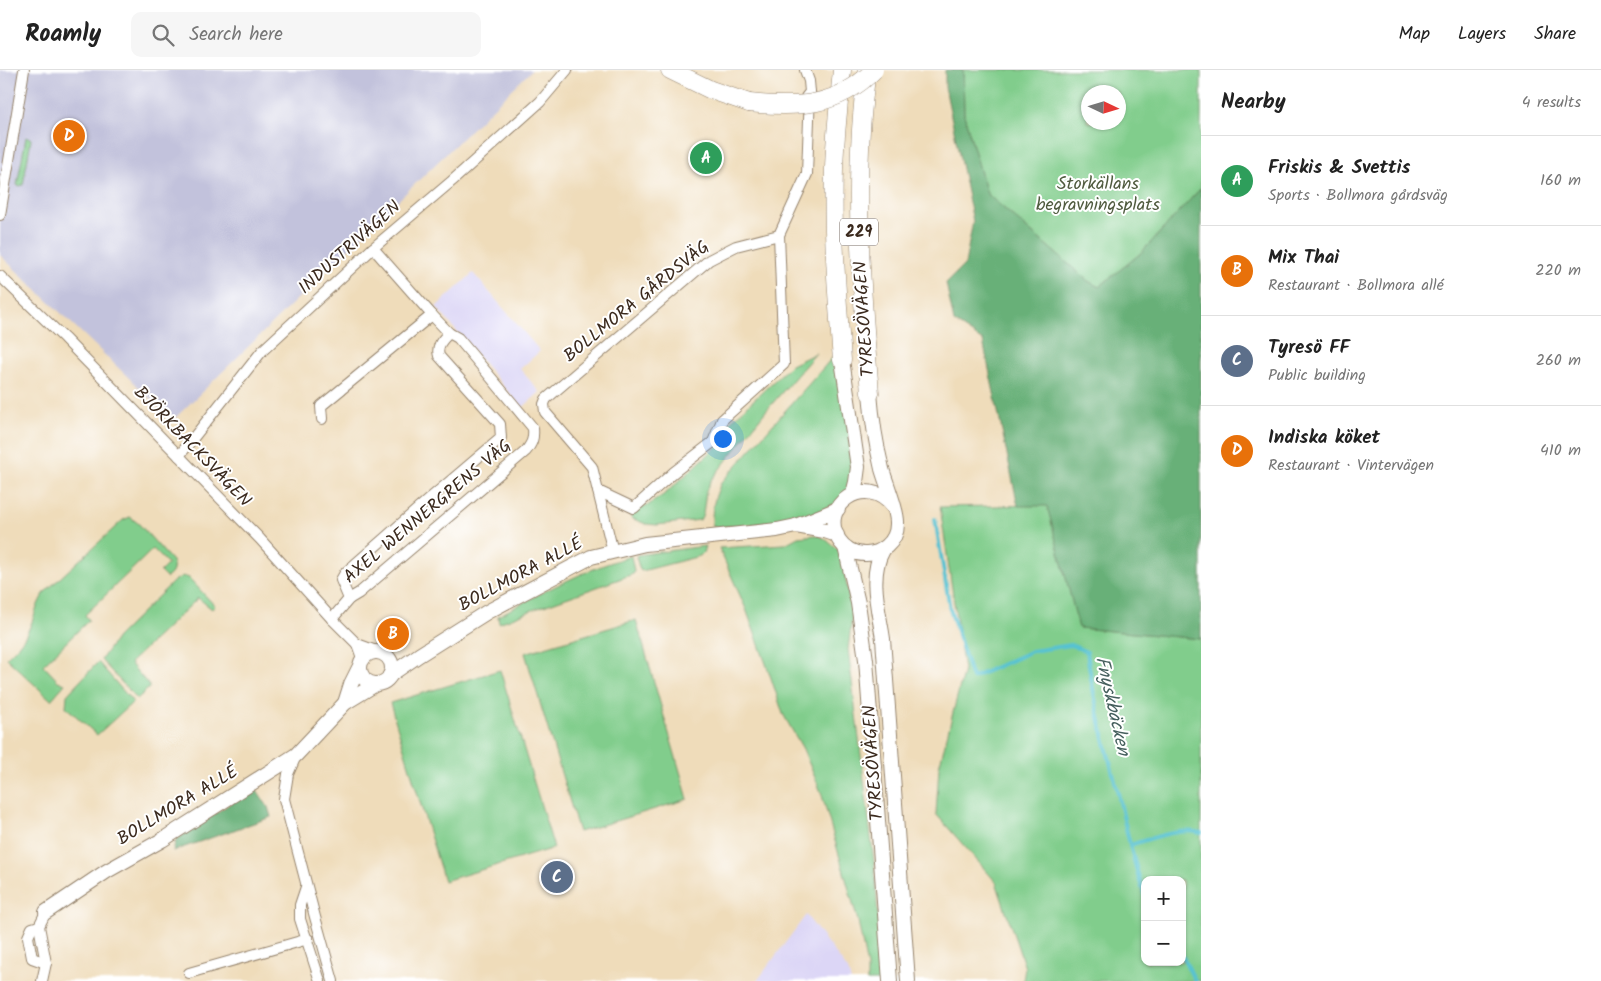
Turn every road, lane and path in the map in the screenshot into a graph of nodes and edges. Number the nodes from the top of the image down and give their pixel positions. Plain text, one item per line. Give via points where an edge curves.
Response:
1 (24, 70) edge
2 (567, 70) edge
3 (670, 70) edge
4 (806, 70) edge
5 (842, 70) edge
6 (868, 70) edge
7 (874, 70) edge
8 (559, 75) edge
9 (810, 92) junction
10 (801, 103) dead end
11 (0, 214) edge
12 (779, 235) junction
13 (373, 248) junction
14 (0, 276) edge
15 (432, 315) junction
16 (449, 333) junction
17 (842, 360) joint
18 (870, 393) joint
19 (322, 419) dead end
20 (179, 456) junction
21 (598, 491) junction
22 (853, 494) junction
23 (893, 507) junction
24 (838, 509) junction
25 (796, 526) junction
26 (836, 535) junction
27 (845, 547) junction
28 (883, 550) junction
29 (613, 552) junction
30 (348, 599) junction
31 (332, 618) junction
32 (357, 644) junction
33 (380, 653) junction
34 (419, 655) junction
35 (361, 663) junction
36 (390, 676) junction
37 (376, 684) junction
38 (345, 703) junction
39 (296, 755) junction
40 (307, 886) junction
41 (46, 912) joint
42 (308, 939) junction
43 (189, 973) dead end
44 (42, 981) edge
45 (320, 981) edge
46 (333, 981) edge
47 (890, 981) edge
48 (908, 981) edge

1 - 11 street
2 - 8 street, INDUSTRIVÄGEN
3 - 7 highway, bridge via 711,90 749,103 788,106 838,96
4 - 9 street
5 - 17 highway, TYRESÖVÄGEN / 229 via 834,168 835,261
6 - 18 highway, TYRESÖVÄGEN / 229 via 859,168 860,243
8 - 13 street, INDUSTRIVÄGEN via 555,85 533,108
9 - 10 street
9 - 12 street via 807,174
12 - 21 street via 784,364 722,420 713,442 634,508
12 - 21 street, BOLLMORA GÅRDSVÄG via 736,246 710,260 549,395 544,404 545,412 592,466
13 - 15 street, AXEL WENNERGRENS VÄG
13 - 20 street, INDUSTRIVÄGEN via 262,351
14 - 20 street, BJÖRKBACKSVÄGEN
15 - 16 street, AXEL WENNERGRENS VÄG
15 - 19 street via 321,406
16 - 30 street, AXEL WENNERGRENS VÄG via 439,345 439,356 500,424 501,438 345,573 341,580
16 - 30 street, AXEL WENNERGRENS VÄG via 458,338 534,428 533,442 359,593
17 - 22 main road, TYRESÖVÄGEN / 229 via 857,460
18 - 23 main road, TYRESÖVÄGEN / 229 via 876,446
20 - 31 street, BJÖRKBACKSVÄGEN
21 - 29 street, BOLLMORA GÅRDSVÄG
22 - 23 main road via 875,493
22 - 24 main road
23 - 28 main road, TYRESÖVÄGEN / 229 via 897,518 896,530 892,541
24 - 25 main road, BOLLMORA ALLÉ
24 - 26 main road via 834,522
25 - 26 main road, BOLLMORA ALLÉ
25 - 29 main road, BOLLMORA ALLÉ via 644,544
26 - 27 main road, TYRESÖVÄGEN
27 - 28 main road via 865,554
27 - 47 main road, TYRESÖVÄGEN via 858,603 866,660
28 - 48 main road, TYRESÖVÄGEN / 229 via 876,564 875,585 883,639
29 - 34 main road, BOLLMORA ALLÉ via 591,557 487,612
30 - 31 street, AXEL WENNERGRENS VÄG
31 - 32 street, BJÖRKBACKSVÄGEN
32 - 33 street, BJÖRKBACKSVÄGEN
32 - 35 street, BJÖRKBACKSVÄGEN
33 - 34 main road
33 - 35 main road via 366,654
33 - 36 main road via 389,658 392,666
34 - 36 main road, BOLLMORA ALLÉ
35 - 37 main road via 363,678
35 - 38 main road, BOLLMORA ALLÉ
36 - 37 main road, BOLLMORA ALLÉ
37 - 38 main road, BOLLMORA ALLÉ
38 - 39 main road, BOLLMORA ALLÉ
39 - 40 street via 288,774 284,798
39 - 41 main road, BOLLMORA ALLÉ
40 - 42 street via 300,905 300,919
40 - 46 street
41 - 44 street via 39,926 46,963
42 - 43 street
42 - 45 street

